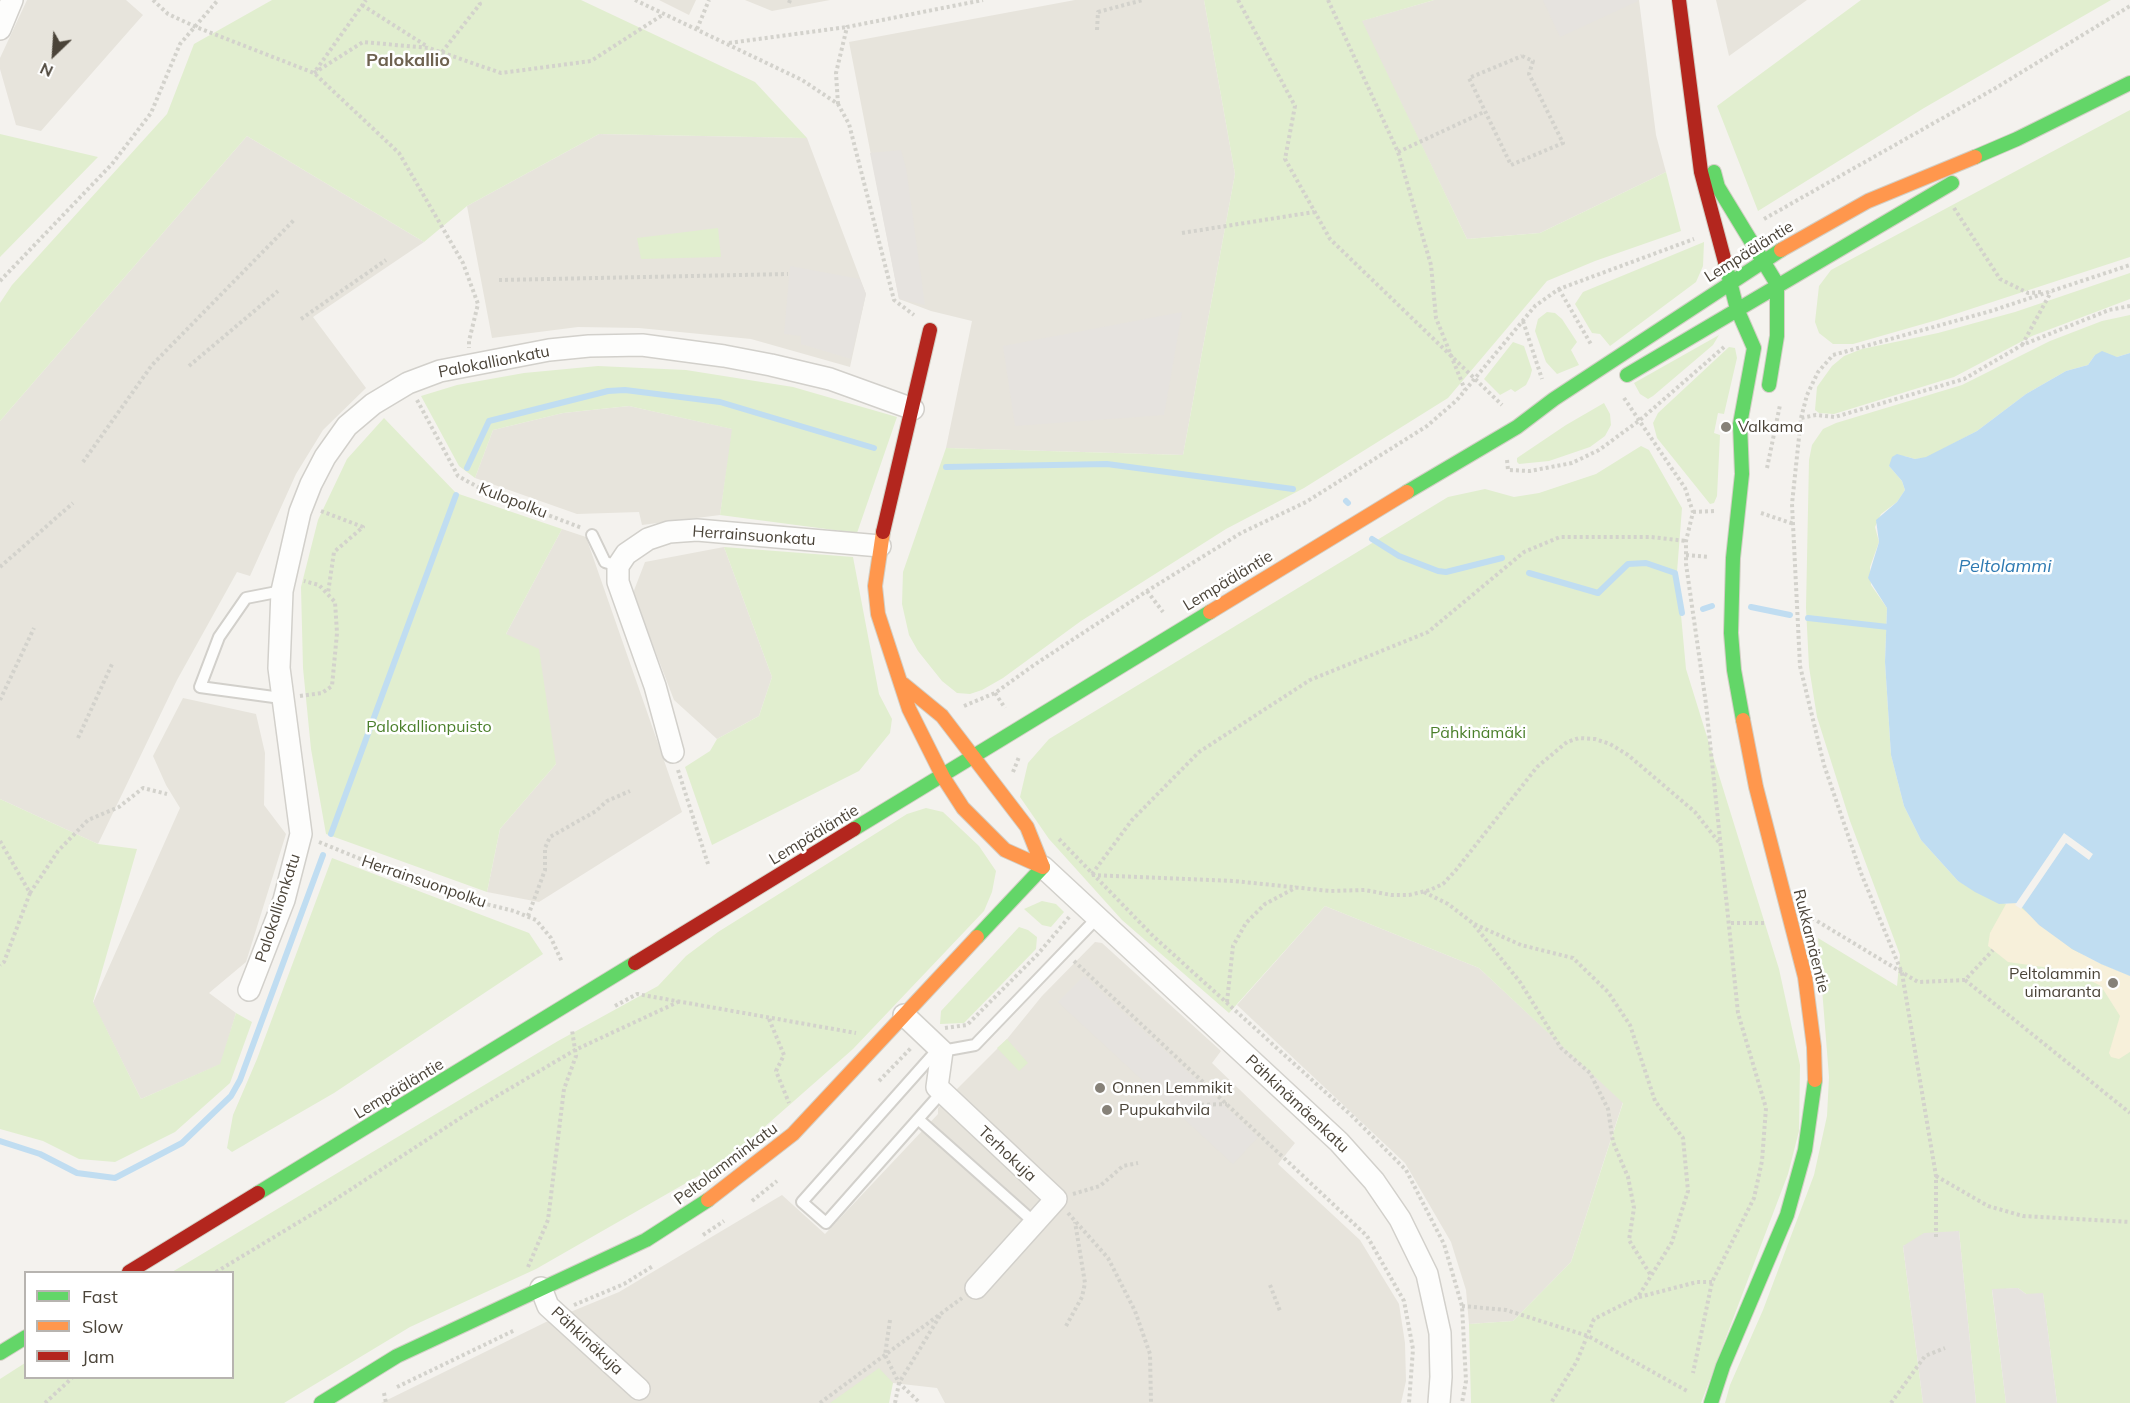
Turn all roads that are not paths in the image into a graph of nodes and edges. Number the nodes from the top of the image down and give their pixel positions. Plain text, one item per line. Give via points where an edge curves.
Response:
1 (12, 0) edge
2 (1679, 0) edge
3 (0, 29) edge
4 (2130, 83) edge
5 (2017, 140) junction
6 (1698, 142) junction
7 (1763, 260) junction
8 (1729, 282) junction
9 (1777, 284) junction
10 (1737, 309) junction
11 (930, 330) road end
12 (1617, 387) road end
13 (1576, 401) dead end
14 (1765, 404) dead end
15 (913, 409) junction
16 (1517, 428) junction
17 (1755, 436) dead end
18 (1742, 474) junction
19 (592, 535) road end
20 (880, 546) junction
21 (618, 566) junction
22 (284, 583) junction
23 (903, 684) junction
24 (281, 698) junction
25 (673, 752) road end
26 (974, 758) junction
27 (943, 777) junction
28 (1043, 867) junction
29 (1097, 918) junction
30 (249, 990) dead end
31 (904, 1015) junction
32 (940, 1050) junction
33 (942, 1092) junction
34 (918, 1119) junction
35 (1035, 1223) junction
36 (131, 1271) edge
37 (541, 1287) junction
38 (976, 1288) road end
39 (24, 1338) edge
40 (0, 1353) edge
41 (639, 1389) dead end
42 (321, 1403) edge
43 (1439, 1403) edge
44 (1711, 1403) edge

1 - 3 street
2 - 6 main road, Rukkamäentie
4 - 5 main road, Lempääläntie
5 - 7 main road, Lempääläntie via 1869,201
5 - 9 main road, Lempääläntie via 1943,189
6 - 7 main road via 1712,163 1718,187
6 - 8 main road, Rukkamäentie via 1701,172
7 - 8 main road, Lempääläntie
7 - 9 main road
8 - 10 main road, Rukkamäentie
8 - 16 main road, Lempääläntie
9 - 10 main road, Lempääläntie
9 - 14 main road via 1777,336
10 - 12 main road, Lempääläntie
10 - 18 main road, Rukkamäentie via 1754,348 1740,424
11 - 15 main road
13 - 16 main road, Lempääläntie
15 - 20 main road
15 - 22 street, Palokallionkatu via 830,379 771,365 642,345 549,350 471,364 408,383 373,404 347,426 325,457 303,505
16 - 26 main road, Lempääläntie
17 - 18 main road, Rukkamäentie
18 - 44 main road, Rukkamäentie via 1732,558 1734,670 1756,787 1806,977 1815,1082 1807,1138 1787,1215
19 - 21 lane via 605,562
20 - 21 street, Herrainsuonkatu via 697,530 669,532 636,545
20 - 23 main road via 875,586 878,614
21 - 25 street via 621,596 655,686
22 - 24 street, Palokallionkatu via 279,642
22 - 24 lane via 246,598 219,638 200,687
23 - 26 main road via 942,716
23 - 27 main road via 909,709
24 - 30 street, Palokallionkatu via 301,834 284,900
26 - 27 main road, Lempääläntie
26 - 28 main road, Pähkinämäenkatu via 1027,827
27 - 28 main road, Pähkinämäenkatu via 963,808 1005,850
27 - 36 main road, Lempääläntie
28 - 29 street, Pähkinämäenkatu
28 - 31 main road, Peltolamminkatu
29 - 32 lane via 975,1046
29 - 43 street, Pähkinämäenkatu via 1339,1142 1387,1199 1414,1244 1435,1304 1441,1356
31 - 32 street
31 - 37 main road, Peltolamminkatu via 799,1127 696,1209 645,1240
32 - 33 street via 937,1087
32 - 34 lane via 802,1202 826,1222
33 - 34 lane
33 - 35 street, Terhokuja via 1056,1199
34 - 35 lane
35 - 38 street
37 - 41 street, Pähkinäkuja via 548,1306
37 - 42 main road, Peltolamminkatu via 397,1356
39 - 40 main road

